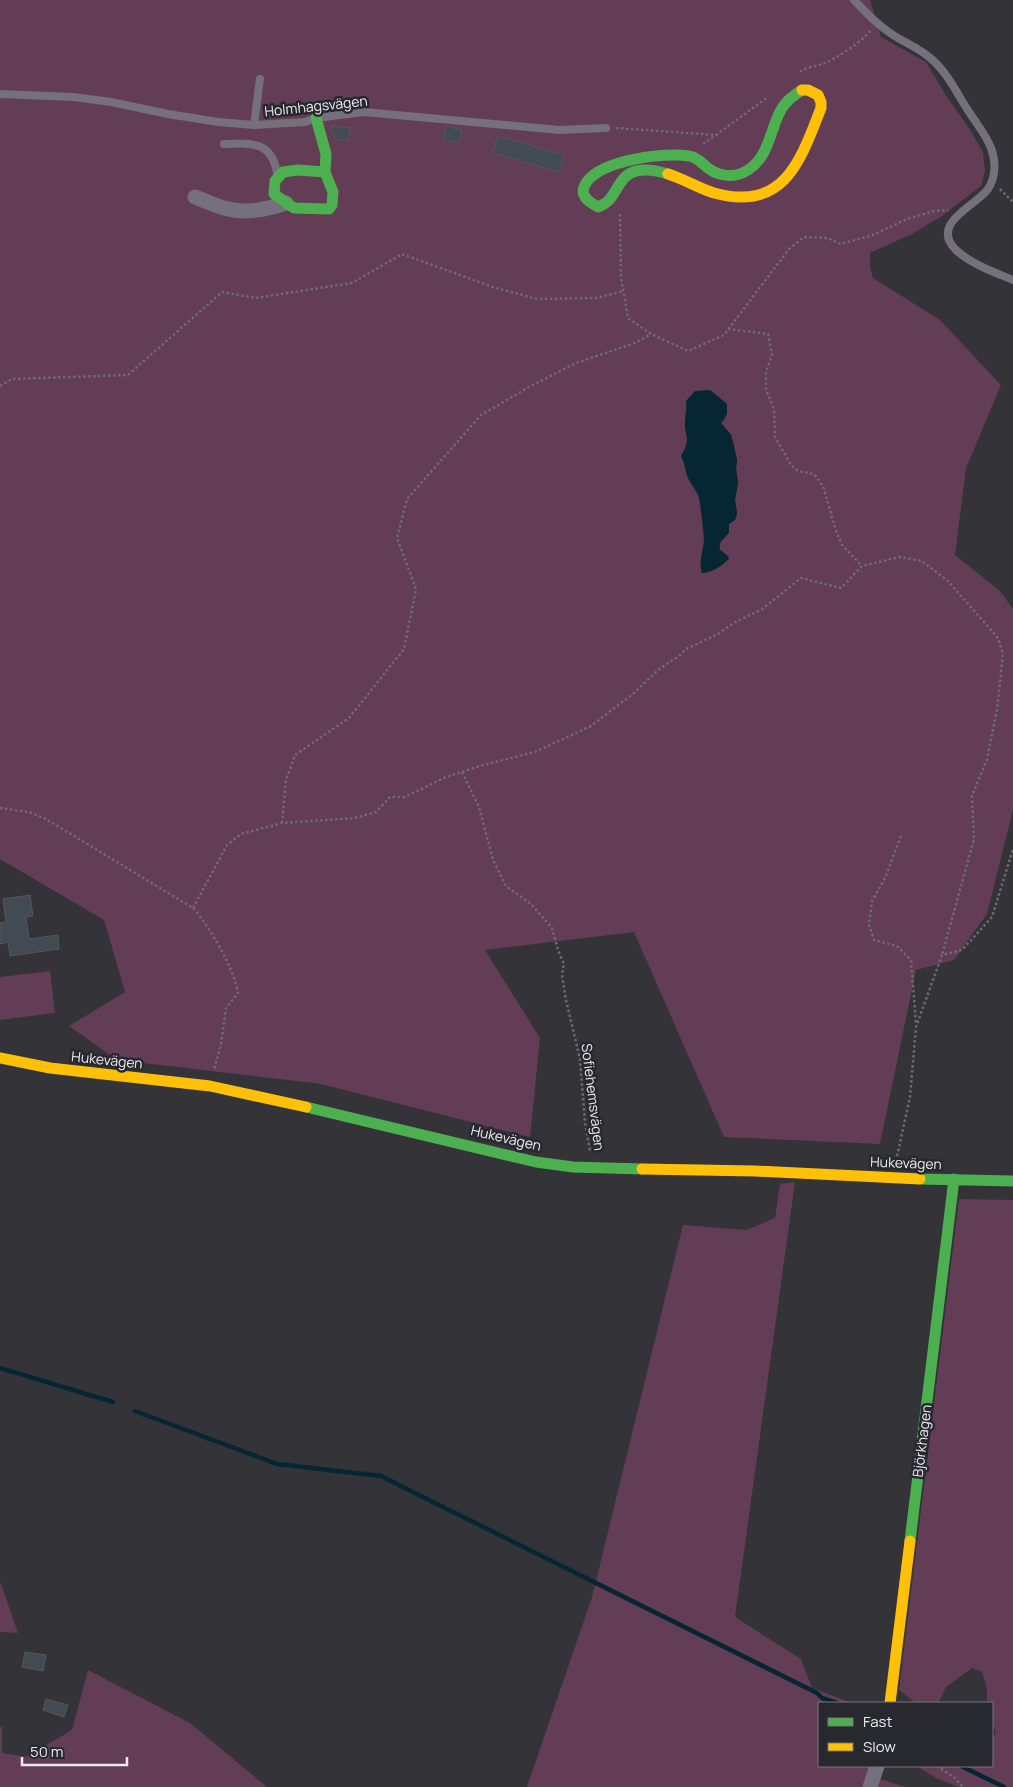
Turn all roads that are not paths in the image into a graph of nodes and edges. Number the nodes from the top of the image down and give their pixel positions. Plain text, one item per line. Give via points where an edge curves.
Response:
1 (854, 0) edge
2 (260, 79) dead end
3 (0, 94) edge
4 (316, 118) junction
5 (254, 124) junction
6 (606, 128) road end
7 (224, 144) dead end
8 (680, 155) joint
9 (325, 172) junction
10 (278, 178) junction
11 (195, 197) dead end
12 (286, 204) junction
13 (1013, 280) edge
14 (0, 1058) edge
15 (954, 1179) junction
16 (1013, 1181) edge
17 (890, 1702) edge
18 (877, 1767) edge
19 (870, 1787) edge

1 - 13 lane via 876,23 931,58 991,149 992,180 988,188 952,220 950,240 954,247 976,263
2 - 5 lane
3 - 5 lane, Holmhagsvägen via 102,101 218,122
4 - 5 lane, Holmhagsvägen via 305,122
4 - 6 lane, Holmhagsvägen via 364,112 559,130
4 - 9 street via 326,154
7 - 10 lane via 253,144 268,151 275,162
8 - 8 street via 696,158 718,174 737,174 748,170 764,154 775,121 789,98 808,90 820,98 818,116 793,171 770,192 758,196 728,196 708,191 678,176 641,170 632,171 622,179 606,206 598,207 585,198 585,184 596,173 642,158
9 - 10 street via 298,170 283,172
9 - 12 street via 333,192 332,205 328,209 294,208
10 - 12 street via 274,194
11 - 12 street via 237,211 262,210
14 - 15 street, Hukevägen via 50,1068 210,1086 536,1162 592,1167
15 - 16 street, Hukevägen
15 - 17 street, Björkhagen
18 - 19 street

